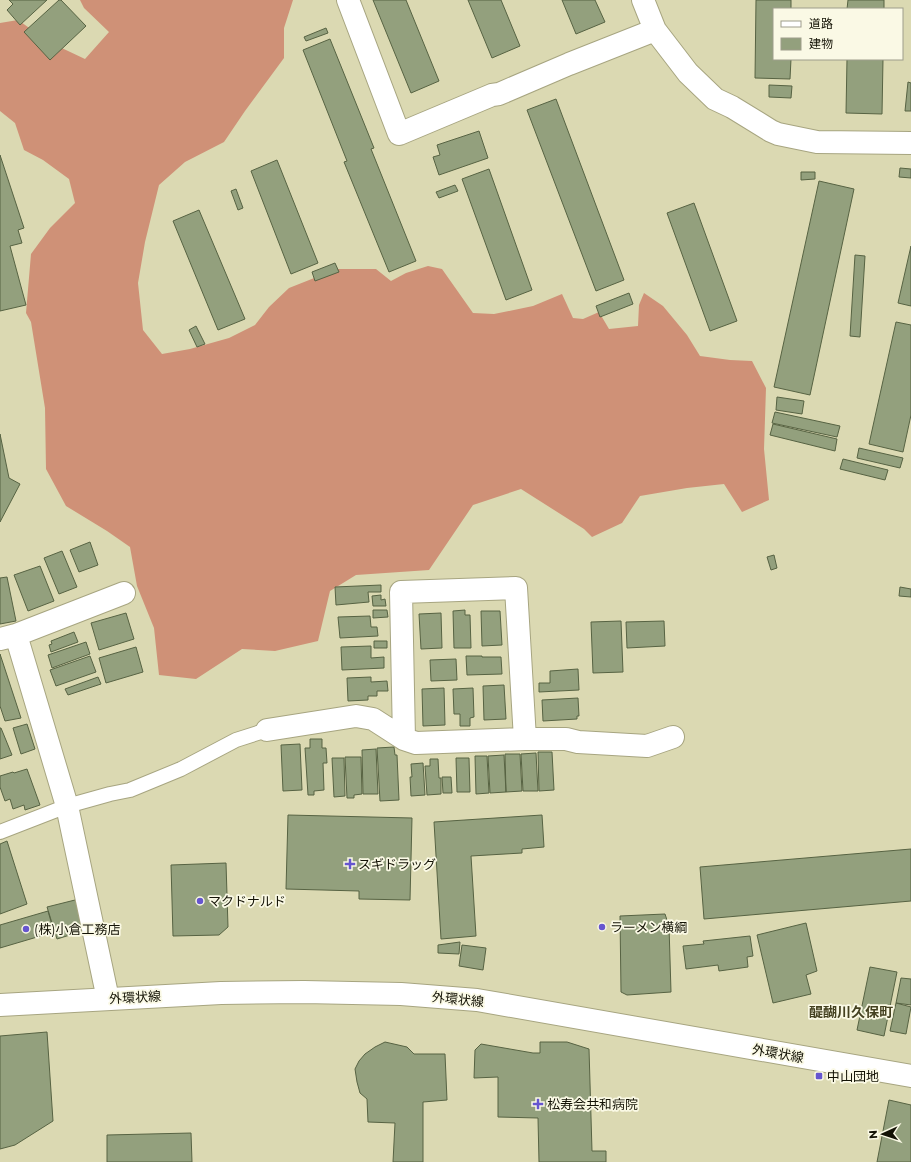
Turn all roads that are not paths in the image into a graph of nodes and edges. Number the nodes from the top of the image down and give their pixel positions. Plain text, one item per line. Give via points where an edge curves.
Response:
1 (348, 0) edge
2 (643, 0) edge
3 (655, 30) junction
4 (911, 143) edge
5 (124, 593) dead end
6 (8, 637) edge
7 (267, 730) joint
8 (673, 737) dead end
9 (404, 739) junction
10 (525, 739) junction
11 (67, 806) junction
12 (0, 832) edge
13 (108, 999) junction
14 (0, 1005) edge
15 (911, 1076) edge

1 - 3 street via 399,134
2 - 3 street
3 - 4 street via 688,73 715,99 778,134 824,142
5 - 6 street
6 - 11 street
7 - 9 street via 356,716 373,719
7 - 11 lane via 236,740 182,768 130,790
8 - 10 street via 647,746 566,739
9 - 10 street via 416,743
9 - 10 street via 401,592 516,588
11 - 12 lane
11 - 13 street
13 - 14 street, 外環状線
13 - 15 street, 外環状線 via 304,992 401,994 477,1000

